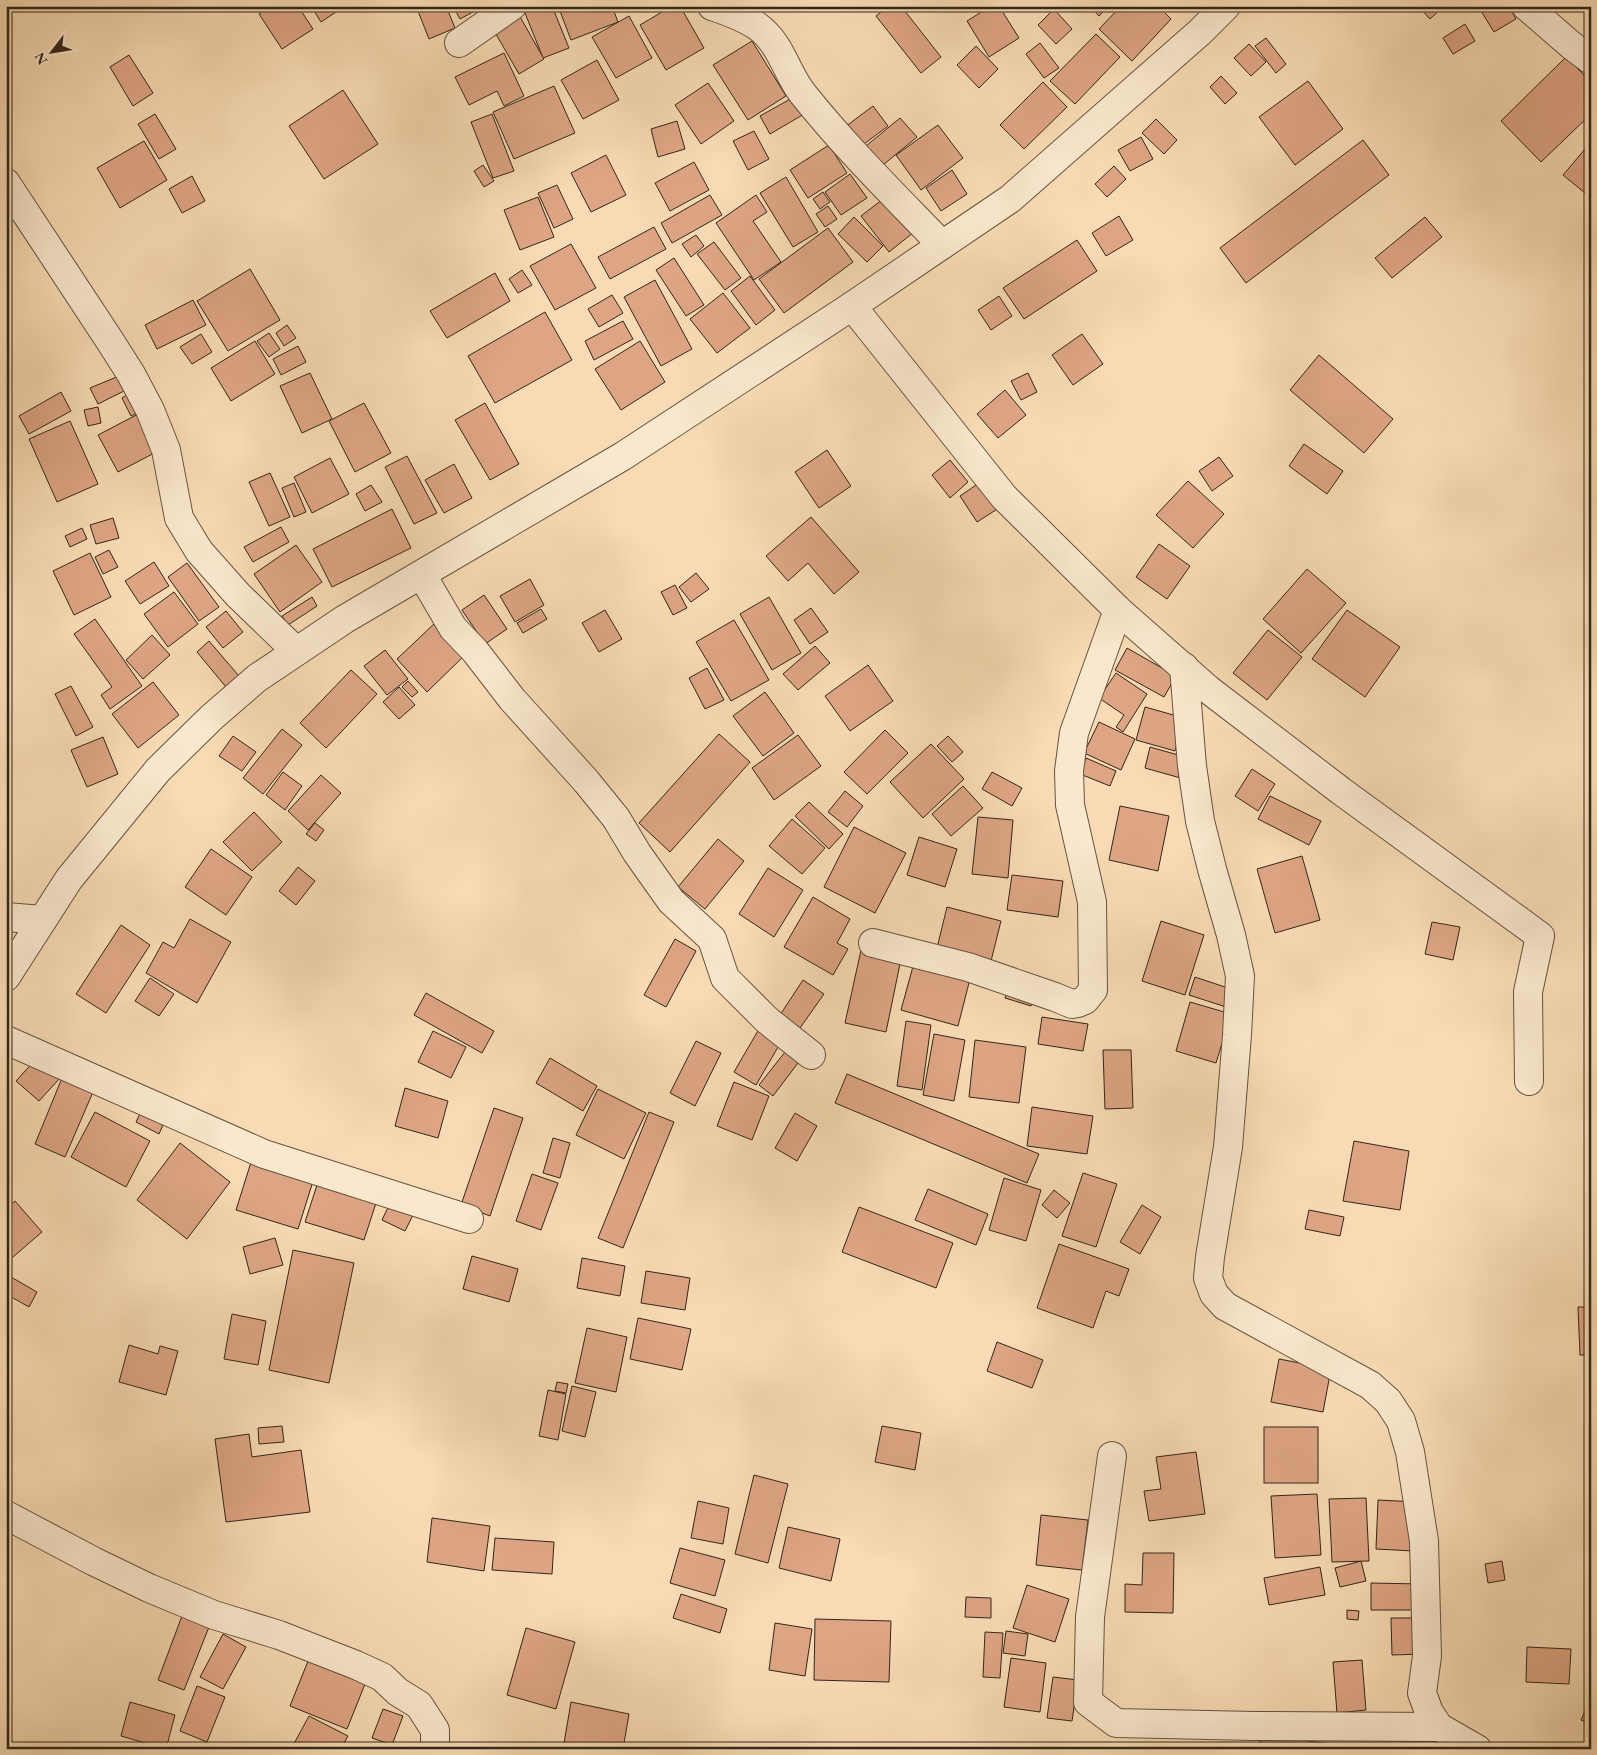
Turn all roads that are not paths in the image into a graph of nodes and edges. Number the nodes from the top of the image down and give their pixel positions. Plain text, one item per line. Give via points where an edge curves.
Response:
1 (512, 6) edge
2 (712, 6) edge
3 (1226, 6) edge
4 (1526, 6) edge
5 (459, 43) dead end
6 (1591, 60) edge
7 (6, 183) edge
8 (942, 245) junction
9 (852, 306) junction
10 (422, 575) junction
11 (1118, 610) junction
12 (296, 651) junction
13 (1184, 667) junction
14 (6, 917) edge
15 (42, 920) junction
16 (873, 943) dead end
17 (6, 977) edge
18 (6, 1040) edge
19 (811, 1055) dead end
20 (1530, 1081) dead end
21 (469, 1219) dead end
22 (1112, 1456) dead end
23 (6, 1515) edge
24 (1439, 1728) junction
25 (435, 1749) edge
26 (1476, 1749) edge

1 - 5 street
2 - 8 street via 757,26 779,50 801,92 844,143
3 - 8 street via 1010,199
4 - 6 street
7 - 12 street via 115,349 150,410 166,450 179,518 199,550 238,595
8 - 9 street
9 - 10 street via 623,456
9 - 11 street via 1004,497
10 - 12 street
10 - 19 street via 453,628 616,818 672,901 712,939 725,978 767,1020
11 - 13 street
11 - 16 street via 1074,733 1069,771 1070,805 1092,902 1093,990 1085,1000 1072,1004 968,967
12 - 15 street via 231,700 158,770 69,879
13 - 20 street via 1209,690 1341,790 1540,936 1528,992
13 - 24 street via 1200,821 1240,976 1228,1147 1208,1278 1214,1294 1225,1306 1370,1385 1388,1401 1401,1421 1410,1452 1424,1540 1427,1656 1422,1693
14 - 15 street
15 - 17 street
18 - 21 street via 264,1154
22 - 24 street via 1090,1617 1088,1702 1116,1723
23 - 25 street via 95,1562 214,1616 280,1635 382,1678 419,1706 435,1730
24 - 26 street

